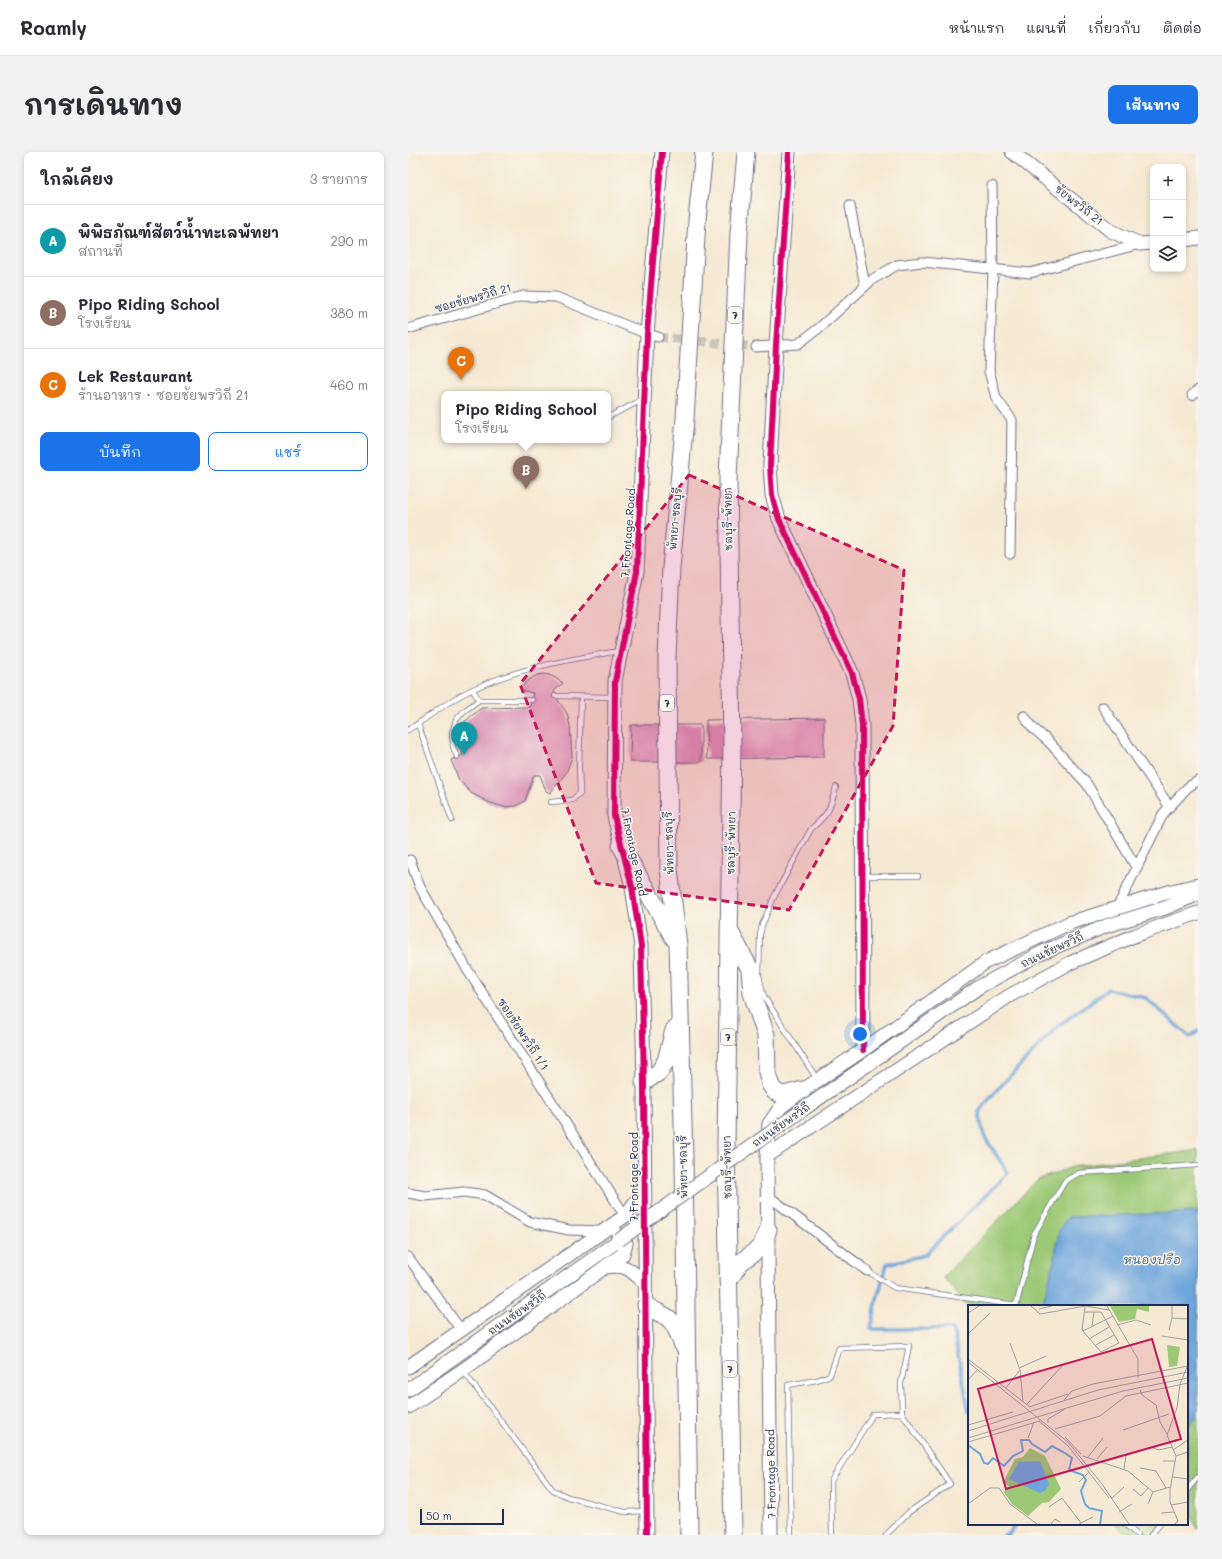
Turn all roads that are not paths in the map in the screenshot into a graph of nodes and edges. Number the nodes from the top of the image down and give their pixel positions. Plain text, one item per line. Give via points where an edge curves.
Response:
1 (662, 152) edge
2 (704, 152) edge
3 (746, 152) edge
4 (789, 152) edge
5 (1012, 152) edge
6 (992, 186) dead end
7 (850, 206) dead end
8 (1198, 238) edge
9 (1186, 240) edge
10 (1147, 244) edge
11 (993, 270) junction
12 (865, 286) junction
13 (408, 329) edge
14 (653, 336) junction
15 (776, 345) junction
16 (756, 347) tunnel mouth
17 (645, 399) junction
18 (611, 416) edge
19 (1010, 554) dead end
20 (621, 651) junction
21 (474, 690) junction
22 (555, 696) dead end
23 (581, 697) junction
24 (614, 697) junction
25 (479, 700) junction
26 (532, 700) dead end
27 (1103, 707) dead end
28 (1024, 716) dead end
29 (418, 724) junction
30 (408, 730) edge
31 (456, 757) dead end
32 (1198, 781) edge
33 (836, 787) dead end
34 (551, 802) dead end
35 (1170, 806) junction
36 (452, 820) dead end
37 (621, 846) junction
38 (410, 860) dead end
39 (1136, 867) junction
40 (863, 876) junction
41 (918, 876) dead end
42 (1198, 885) edge
43 (1198, 894) edge
44 (1198, 901) edge
45 (1177, 904) junction
46 (1117, 908) junction
47 (1198, 913) edge
48 (729, 930) junction
49 (678, 946) junction
50 (679, 1005) junction
51 (863, 1050) junction
52 (818, 1081) junction
53 (644, 1082) junction
54 (805, 1098) junction
55 (769, 1124) joint
56 (767, 1156) junction
57 (1198, 1165) edge
58 (644, 1190) junction
59 (408, 1193) edge
60 (767, 1195) junction
61 (625, 1216) junction
62 (768, 1230) junction
63 (604, 1231) junction
64 (408, 1257) edge
65 (605, 1267) junction
66 (867, 1271) joint
67 (728, 1281) junction
68 (645, 1283) junction
69 (646, 1305) junction
70 (1016, 1305) edge
71 (461, 1330) junction
72 (686, 1351) junction
73 (408, 1367) edge
74 (463, 1370) junction
75 (408, 1390) edge
76 (408, 1407) edge
77 (902, 1413) junction
78 (1198, 1477) edge
79 (1188, 1489) edge
80 (647, 1511) junction
81 (1126, 1525) edge
82 (1159, 1525) edge
83 (647, 1535) edge
84 (689, 1535) edge
85 (734, 1535) edge
86 (771, 1535) edge
87 (791, 1535) edge
88 (832, 1535) edge
89 (886, 1535) edge
90 (1137, 1535) edge
91 (1151, 1535) edge

1 - 14 street, 7 Frontage Road
2 - 49 highway, พัทยา-ชลบุรี / 7 via 697,220 685,419 671,568 667,658 669,869
3 - 48 highway, ชลบุรี-พัทยา / 7 via 739,233 728,479 732,744
4 - 15 street
5 - 10 street, ชัยพรวิถี 21 via 1111,231
6 - 11 street
7 - 12 street
8 - 9 street
10 - 11 street via 1030,273
11 - 12 street via 922,262 896,265
11 - 19 street via 989,371 996,398 1012,420
12 - 15 street via 798,344
13 - 14 street, ซอยชัยพรวิถี 21 via 522,296 556,297
14 - 17 street, 7 Frontage Road
15 - 16 street
15 - 40 street via 770,466 772,495 779,519 852,673 859,699 862,726
17 - 18 lane
17 - 20 street, 7 Frontage Road via 637,572
20 - 21 lane via 518,672
20 - 24 street, 7 Frontage Road
21 - 25 lane
21 - 29 lane
22 - 23 lane
23 - 24 lane
23 - 34 lane via 580,793 572,800
24 - 37 street, 7 Frontage Road via 614,816
25 - 26 lane
25 - 31 lane via 456,720 452,733
27 - 35 street
28 - 39 street via 1087,784
29 - 30 lane
29 - 36 lane
32 - 35 street via 1188,787
33 - 52 lane via 831,807 822,820 811,829 766,914 760,935 759,975 764,994 780,1024
35 - 39 street via 1163,814
37 - 49 highway
37 - 53 street, 7 Frontage Road via 632,887 641,946
38 - 61 street, ซอยชัยพรวิถี 1/1 via 420,887 467,969
39 - 46 street
40 - 41 lane
40 - 51 street
42 - 46 street, ถนนชัยพรวิถี
43 - 45 street, ถนนชัยพรวิถี
44 - 45 street, ถนนชัยพรวิถี
45 - 54 street, ถนนชัยพรวิถี via 1106,926 1050,949 979,987
46 - 51 street, ถนนชัยพรวิถี via 1069,923 986,962
47 - 56 street, ถนนชัยพรวิถี via 1136,935 1070,963 1009,996
48 - 54 highway via 750,968 752,993 766,1035 767,1072 770,1084 775,1092
48 - 67 highway, ชลบุรี-พัทยา / 7 via 726,1144
49 - 50 highway, พัทยา-ชลบุรี / 7
50 - 53 highway via 666,1061 659,1072
50 - 72 highway, พัทยา-ชลบุรี / 7
51 - 52 street, ถนนชัยพรวิถี
52 - 54 street, ถนนชัยพรวิถี
53 - 58 street, 7 Frontage Road
54 - 55 street, ถนนชัยพรวิถี via 780,1108
54 - 75 street, ถนนชัยพรวิถี, bridge via 619,1240
55 - 56 street, 7 Frontage Road
56 - 60 street, 7 Frontage Road
57 - 70 lane via 1079,1173 1065,1182 1034,1234
58 - 61 street, ถนนชัยพรวิถี
58 - 68 street, 7 Frontage Road
59 - 63 street via 425,1196 464,1192 485,1195 530,1222 569,1230
60 - 62 street, 7 Frontage Road
60 - 66 street
61 - 63 street, ถนนชัยพรวิถี
62 - 67 highway via 761,1247 740,1263
62 - 86 street, 7 Frontage Road
63 - 65 street, ถนนชัยพรวิถี via 620,1235 626,1243 623,1254
63 - 71 street, ถนนชัยพรวิถี
64 - 71 street
65 - 68 street via 620,1265 630,1269
65 - 74 street, ถนนชัยพรวิถี
66 - 70 lane via 895,1288
67 - 85 highway, ชลบุรี-พัทยา / 7
68 - 69 street, 7 Frontage Road
69 - 72 highway via 652,1311 667,1317 676,1328
69 - 80 street, 7 Frontage Road
71 - 73 street, ถนนชัยพรวิถี
72 - 84 highway, พัทยา-ชลบุรี / 7
74 - 76 street, ถนนชัยพรวิถี
74 - 80 lane via 553,1490 568,1497 625,1512
77 - 87 lane via 901,1383 909,1346 839,1348 830,1375 788,1385
77 - 88 lane via 873,1414 831,1481
77 - 89 lane via 950,1484 909,1512
78 - 79 lane
80 - 83 street, 7 Frontage Road
81 - 90 lane
82 - 91 lane

